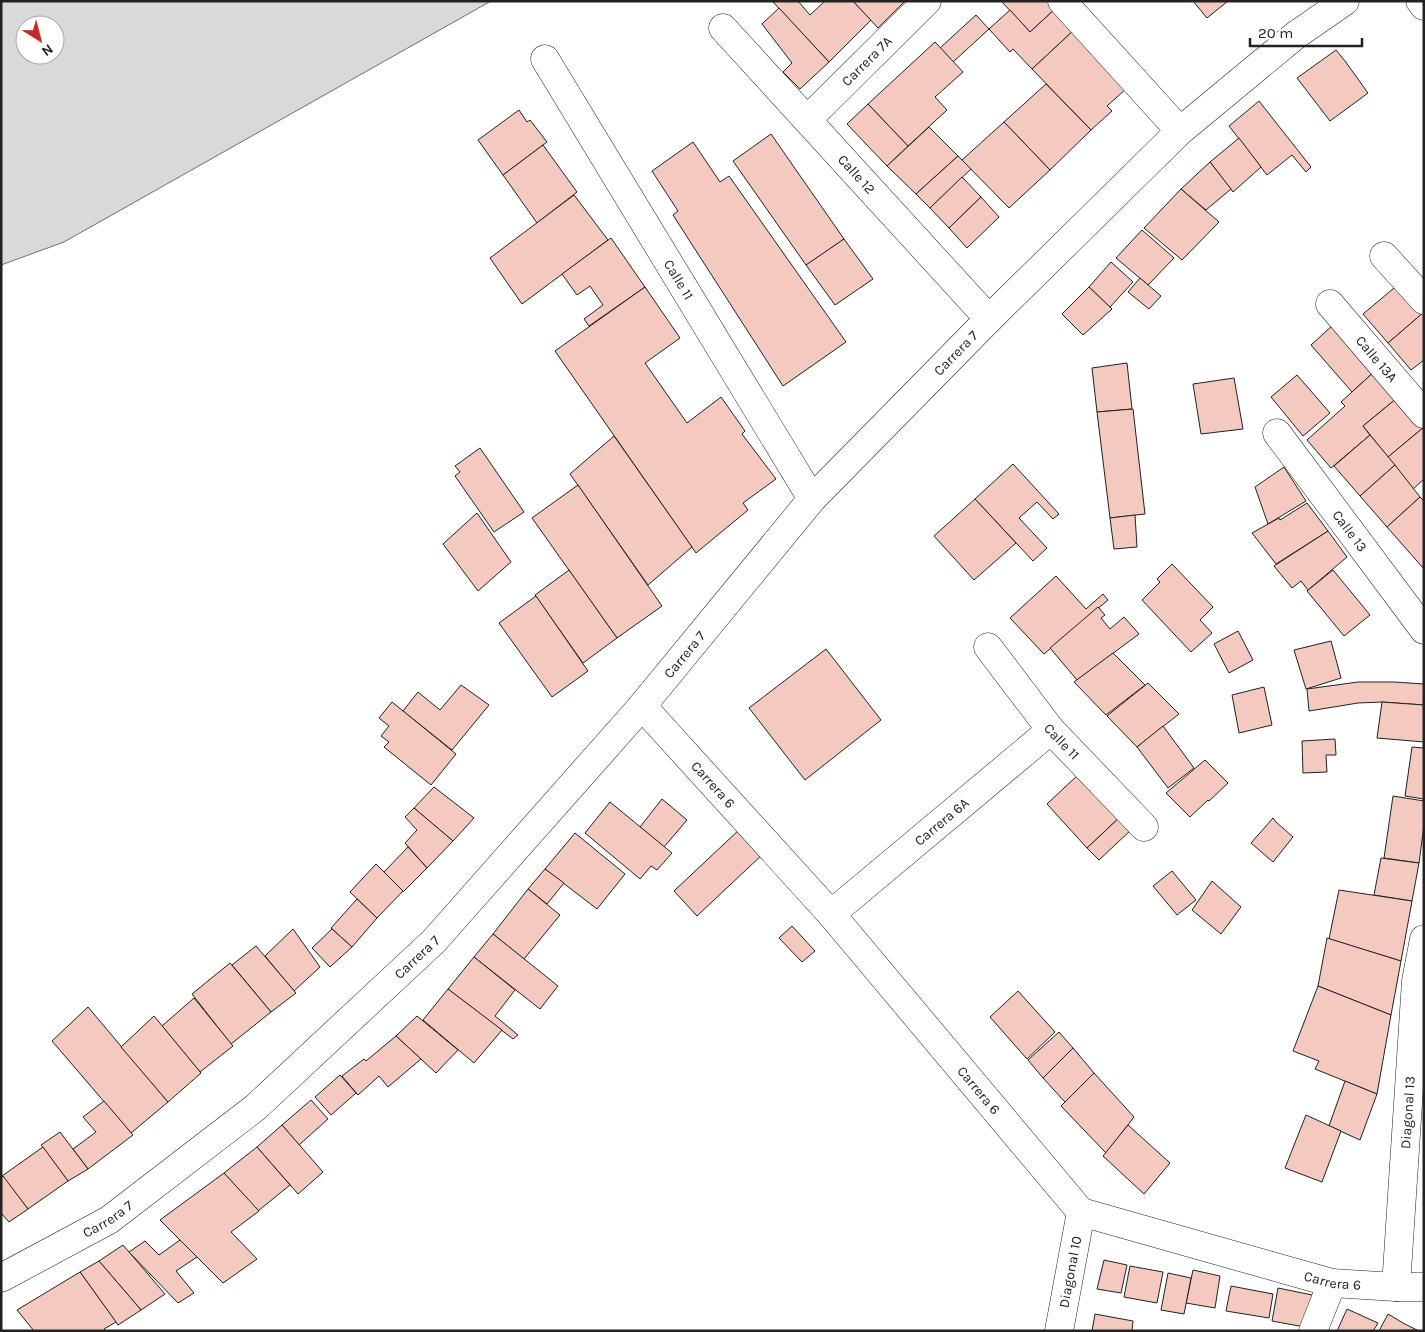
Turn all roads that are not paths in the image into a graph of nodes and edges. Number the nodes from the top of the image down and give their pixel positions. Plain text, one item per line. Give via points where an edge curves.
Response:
1 (927, 1) edge
2 (1062, 1) edge
3 (1345, 1) edge
4 (1420, 1) edge
5 (1424, 6) edge
6 (723, 28) dead end
7 (546, 59) dead end
8 (807, 120) junction
9 (1180, 131) junction
10 (1384, 256) dead end
11 (1424, 300) edge
12 (1330, 304) dead end
13 (989, 319) junction
14 (1424, 414) edge
15 (1277, 433) dead end
16 (812, 499) junction
17 (1424, 630) edge
18 (988, 647) dead end
19 (642, 706) junction
20 (1051, 730) junction
21 (1144, 827) dead end
22 (831, 914) junction
23 (1424, 939) edge
24 (1420, 981) edge
25 (1081, 1212) junction
26 (1, 1278) edge
27 (1332, 1283) junction
28 (1396, 1287) junction
29 (1424, 1287) edge
30 (1059, 1331) edge
31 (1313, 1331) edge

1 - 8 street, Carrera 7A
2 - 9 street
3 - 9 street, Carrera 7 via 1296,35
4 - 5 street
6 - 8 street, Calle 12
7 - 16 street, Calle 11
8 - 13 street, Calle 12
9 - 13 street, Carrera 7
10 - 11 street
12 - 14 street, Calle 13A
13 - 16 street, Carrera 7
15 - 17 street, Calle 13
16 - 19 street, Carrera 7
18 - 20 street, Calle 11
19 - 22 street, Carrera 6
19 - 26 street, Carrera 7 via 434,942 256,1107 109,1220
20 - 21 street, Calle 11
20 - 22 street, Carrera 6A
22 - 25 street, Carrera 6
23 - 24 street, Diagonal 13
24 - 28 street, Diagonal 13
25 - 27 street, Carrera 6
25 - 30 street, Diagonal 10
27 - 28 street, Carrera 6
27 - 31 street
28 - 29 street, Carrera 6

